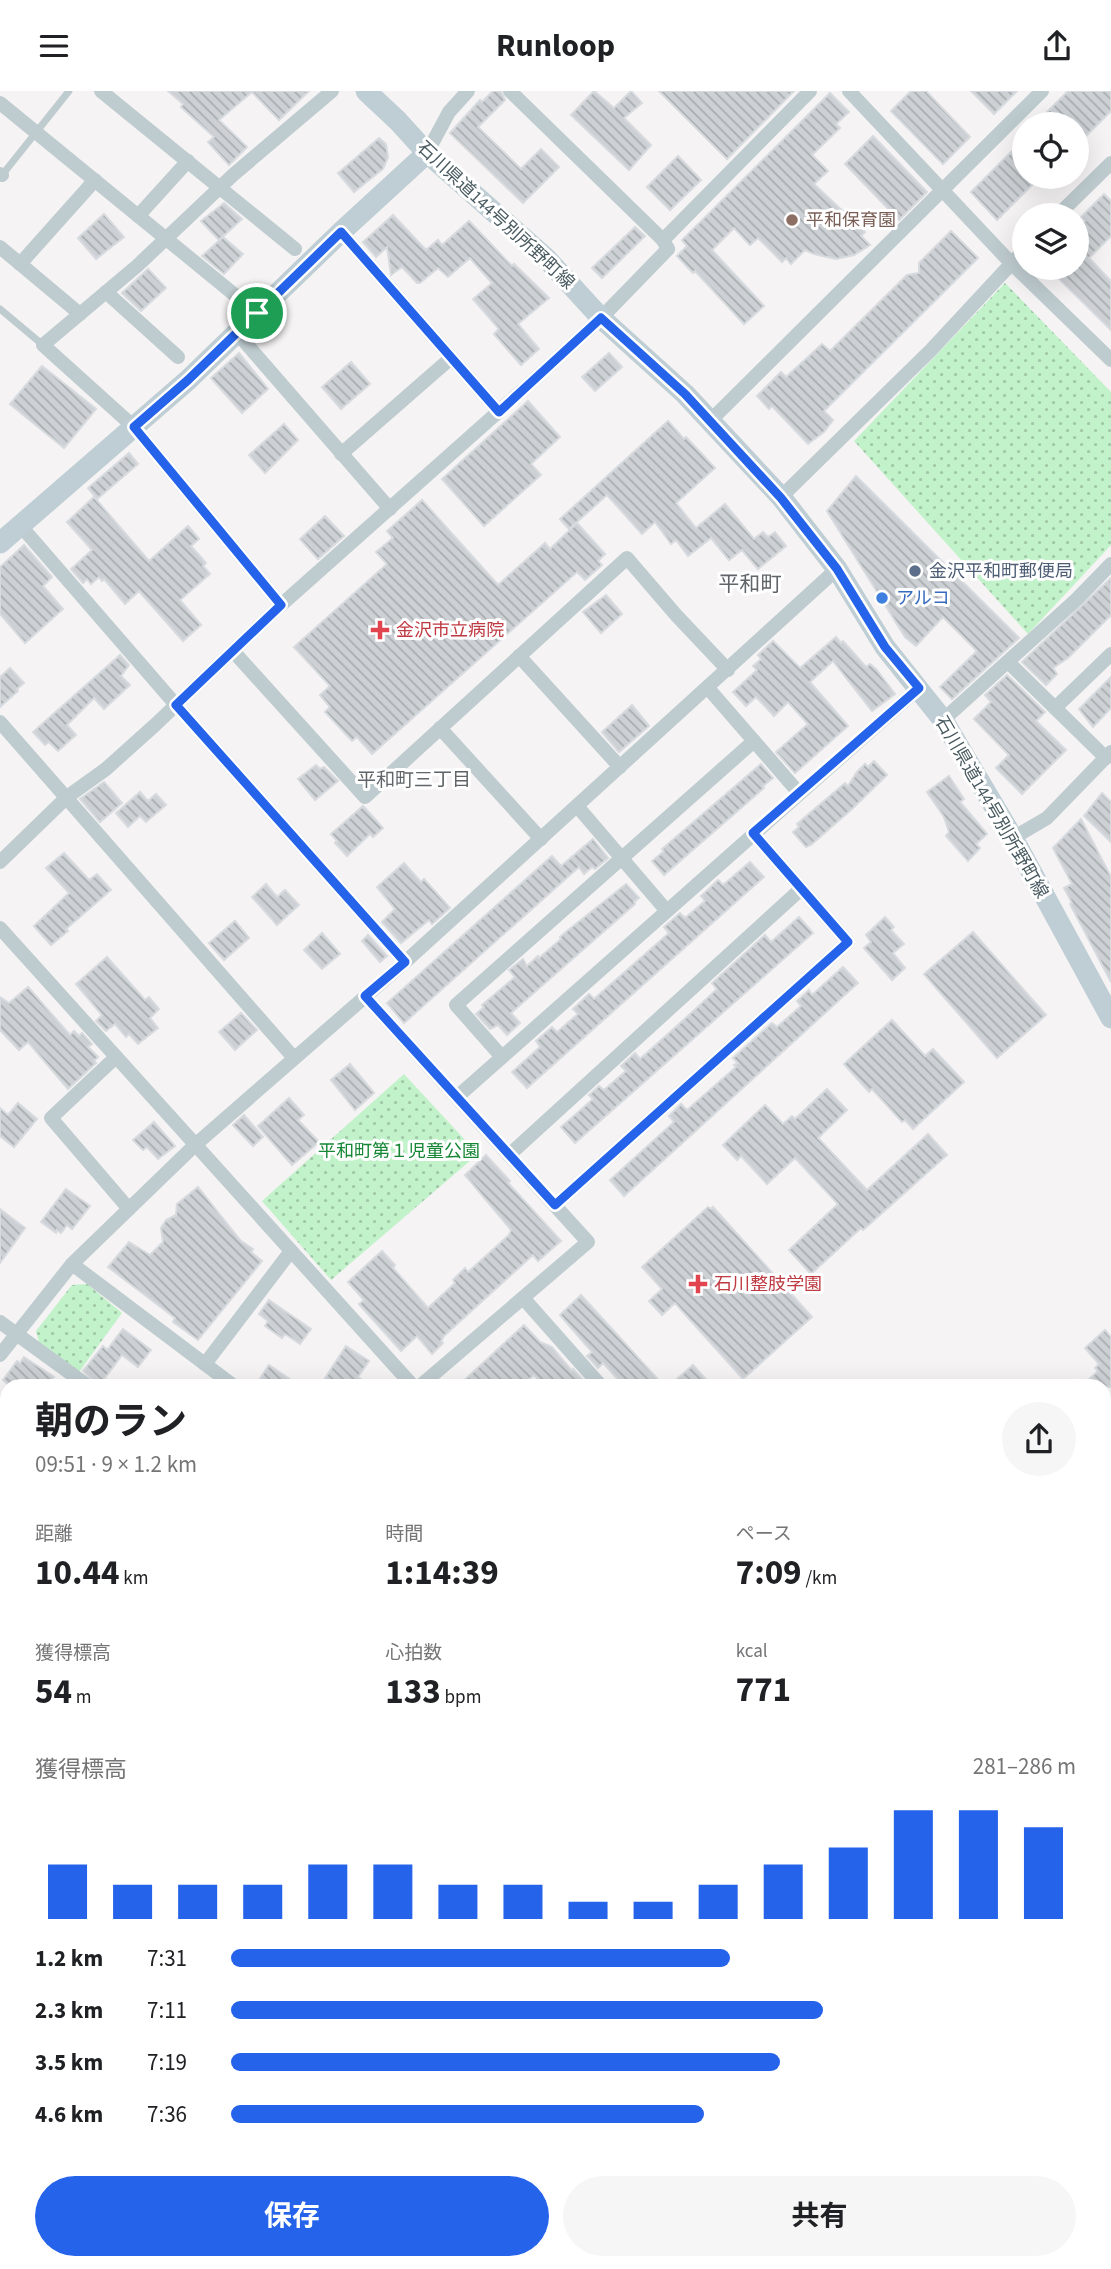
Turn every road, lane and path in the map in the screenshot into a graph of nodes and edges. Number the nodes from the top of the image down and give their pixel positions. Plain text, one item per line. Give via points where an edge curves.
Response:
1 (69, 91) edge
2 (101, 91) edge
3 (332, 91) edge
4 (366, 91) edge
5 (468, 91) edge
6 (510, 91) edge
7 (810, 91) edge
8 (849, 91) edge
9 (1042, 91) edge
10 (0, 103) edge
11 (36, 132) junction
12 (427, 153) junction
13 (188, 161) junction
14 (1111, 163) edge
15 (1, 175) edge
16 (95, 180) junction
17 (220, 187) junction
18 (943, 191) junction
19 (1070, 203) edge
20 (138, 216) junction
21 (341, 232) junction
22 (166, 239) junction
23 (663, 240) junction
24 (0, 247) edge
25 (295, 249) dead end
26 (1011, 263) junction
27 (20, 264) junction
28 (106, 292) junction
29 (0, 309) edge
30 (257, 313) junction
31 (80, 314) junction
32 (601, 318) junction
33 (237, 333) junction
34 (43, 345) junction
35 (178, 357) dead end
36 (451, 358) junction
37 (1111, 360) edge
38 (499, 412) junction
39 (710, 421) junction
40 (134, 427) junction
41 (341, 454) junction
42 (781, 498) junction
43 (390, 509) junction
44 (20, 525) junction
45 (0, 543) edge
46 (1111, 564) edge
47 (837, 569) junction
48 (281, 605) junction
49 (233, 651) junction
50 (1111, 654) edge
51 (520, 656) junction
52 (1008, 662) junction
53 (728, 670) junction
54 (708, 688) junction
55 (919, 688) junction
56 (176, 705) junction
57 (1055, 708) junction
58 (943, 720) junction
59 (0, 722) edge
60 (440, 728) junction
61 (754, 741) junction
62 (1108, 755) edge
63 (620, 767) junction
64 (799, 793) junction
65 (67, 797) junction
66 (577, 806) junction
67 (753, 833) junction
68 (1013, 838) junction
69 (541, 839) junction
70 (623, 860) junction
71 (0, 862) edge
72 (801, 889) junction
73 (666, 910) junction
74 (0, 928) edge
75 (405, 962) junction
76 (365, 996) junction
77 (1109, 1009) edge
78 (116, 1057) junction
79 (502, 1057) junction
80 (294, 1058) junction
81 (457, 1097) junction
82 (195, 1145) junction
83 (509, 1155) junction
84 (555, 1205) junction
85 (129, 1209) junction
86 (291, 1251) junction
87 (72, 1264) junction
88 (524, 1299) junction
89 (0, 1322) edge
90 (17, 1333) junction
91 (0, 1355) edge
92 (205, 1364) junction
93 (79, 1379) edge
94 (225, 1379) edge
95 (407, 1379) edge
96 (428, 1379) edge
97 (595, 1379) edge

1 - 11 lane
2 - 13 street
3 - 17 street
4 - 12 main road, 石川県道144号別所野町線
5 - 12 street via 449,112
6 - 23 street
7 - 23 street
8 - 18 street
9 - 18 street
10 - 11 street
11 - 15 lane
11 - 16 street
12 - 21 main road
12 - 32 main road, 石川県道144号別所野町線 via 546,258
13 - 17 street
13 - 20 street
14 - 19 street
16 - 20 street
16 - 27 street
17 - 22 street
17 - 25 street
18 - 26 street
18 - 39 street
20 - 22 street
21 - 30 main road
21 - 36 street
22 - 28 street
22 - 30 street
23 - 32 street via 667,249
24 - 27 street
26 - 37 street
26 - 42 street via 931,351
27 - 31 street
28 - 31 street
28 - 35 street
29 - 34 lane
30 - 33 main road
31 - 34 street
32 - 38 street
32 - 39 main road, 石川県道144号別所野町線
33 - 40 main road
33 - 41 street
34 - 40 street
36 - 38 street
36 - 41 street
38 - 43 street
39 - 42 main road, 石川県道144号別所野町線
40 - 44 main road
40 - 48 street
41 - 43 street
42 - 47 main road, 石川県道144号別所野町線
43 - 48 street
44 - 45 main road
44 - 56 street
46 - 52 street
47 - 53 street
47 - 55 main road, 石川県道144号別所野町線 via 885,647
48 - 49 street
49 - 56 street
49 - 60 street via 365,797
50 - 57 street
51 - 53 street via 627,558
51 - 60 street
51 - 63 street
52 - 57 street
52 - 58 street
53 - 54 street
54 - 61 street
54 - 63 street
55 - 58 main road, 石川県道144号別所野町線
55 - 64 street
56 - 65 street via 106,769
56 - 75 street
57 - 62 street
58 - 68 main road, 石川県道144号別所野町線
59 - 65 street
60 - 69 street
61 - 64 street
61 - 70 street
62 - 68 street via 1047,818
63 - 66 street
64 - 67 street
65 - 71 street
65 - 80 street
66 - 69 street
66 - 70 street
67 - 72 street
67 - 73 street
68 - 77 main road, 石川県道144号別所野町線
69 - 75 street
70 - 73 street
70 - 79 street via 457,1005
72 - 83 street
72 - 84 street via 848,942
73 - 79 street
74 - 78 street
75 - 76 street
76 - 80 street
76 - 81 street
78 - 82 street
78 - 85 street via 51,1118
79 - 81 street
80 - 82 street
81 - 83 street
82 - 85 street
82 - 86 street
83 - 84 street
84 - 88 street via 588,1242
85 - 87 street
86 - 92 street
86 - 95 street
87 - 90 street
87 - 92 street
88 - 96 street
88 - 97 street
89 - 90 street
90 - 91 street
90 - 93 street
92 - 94 street

